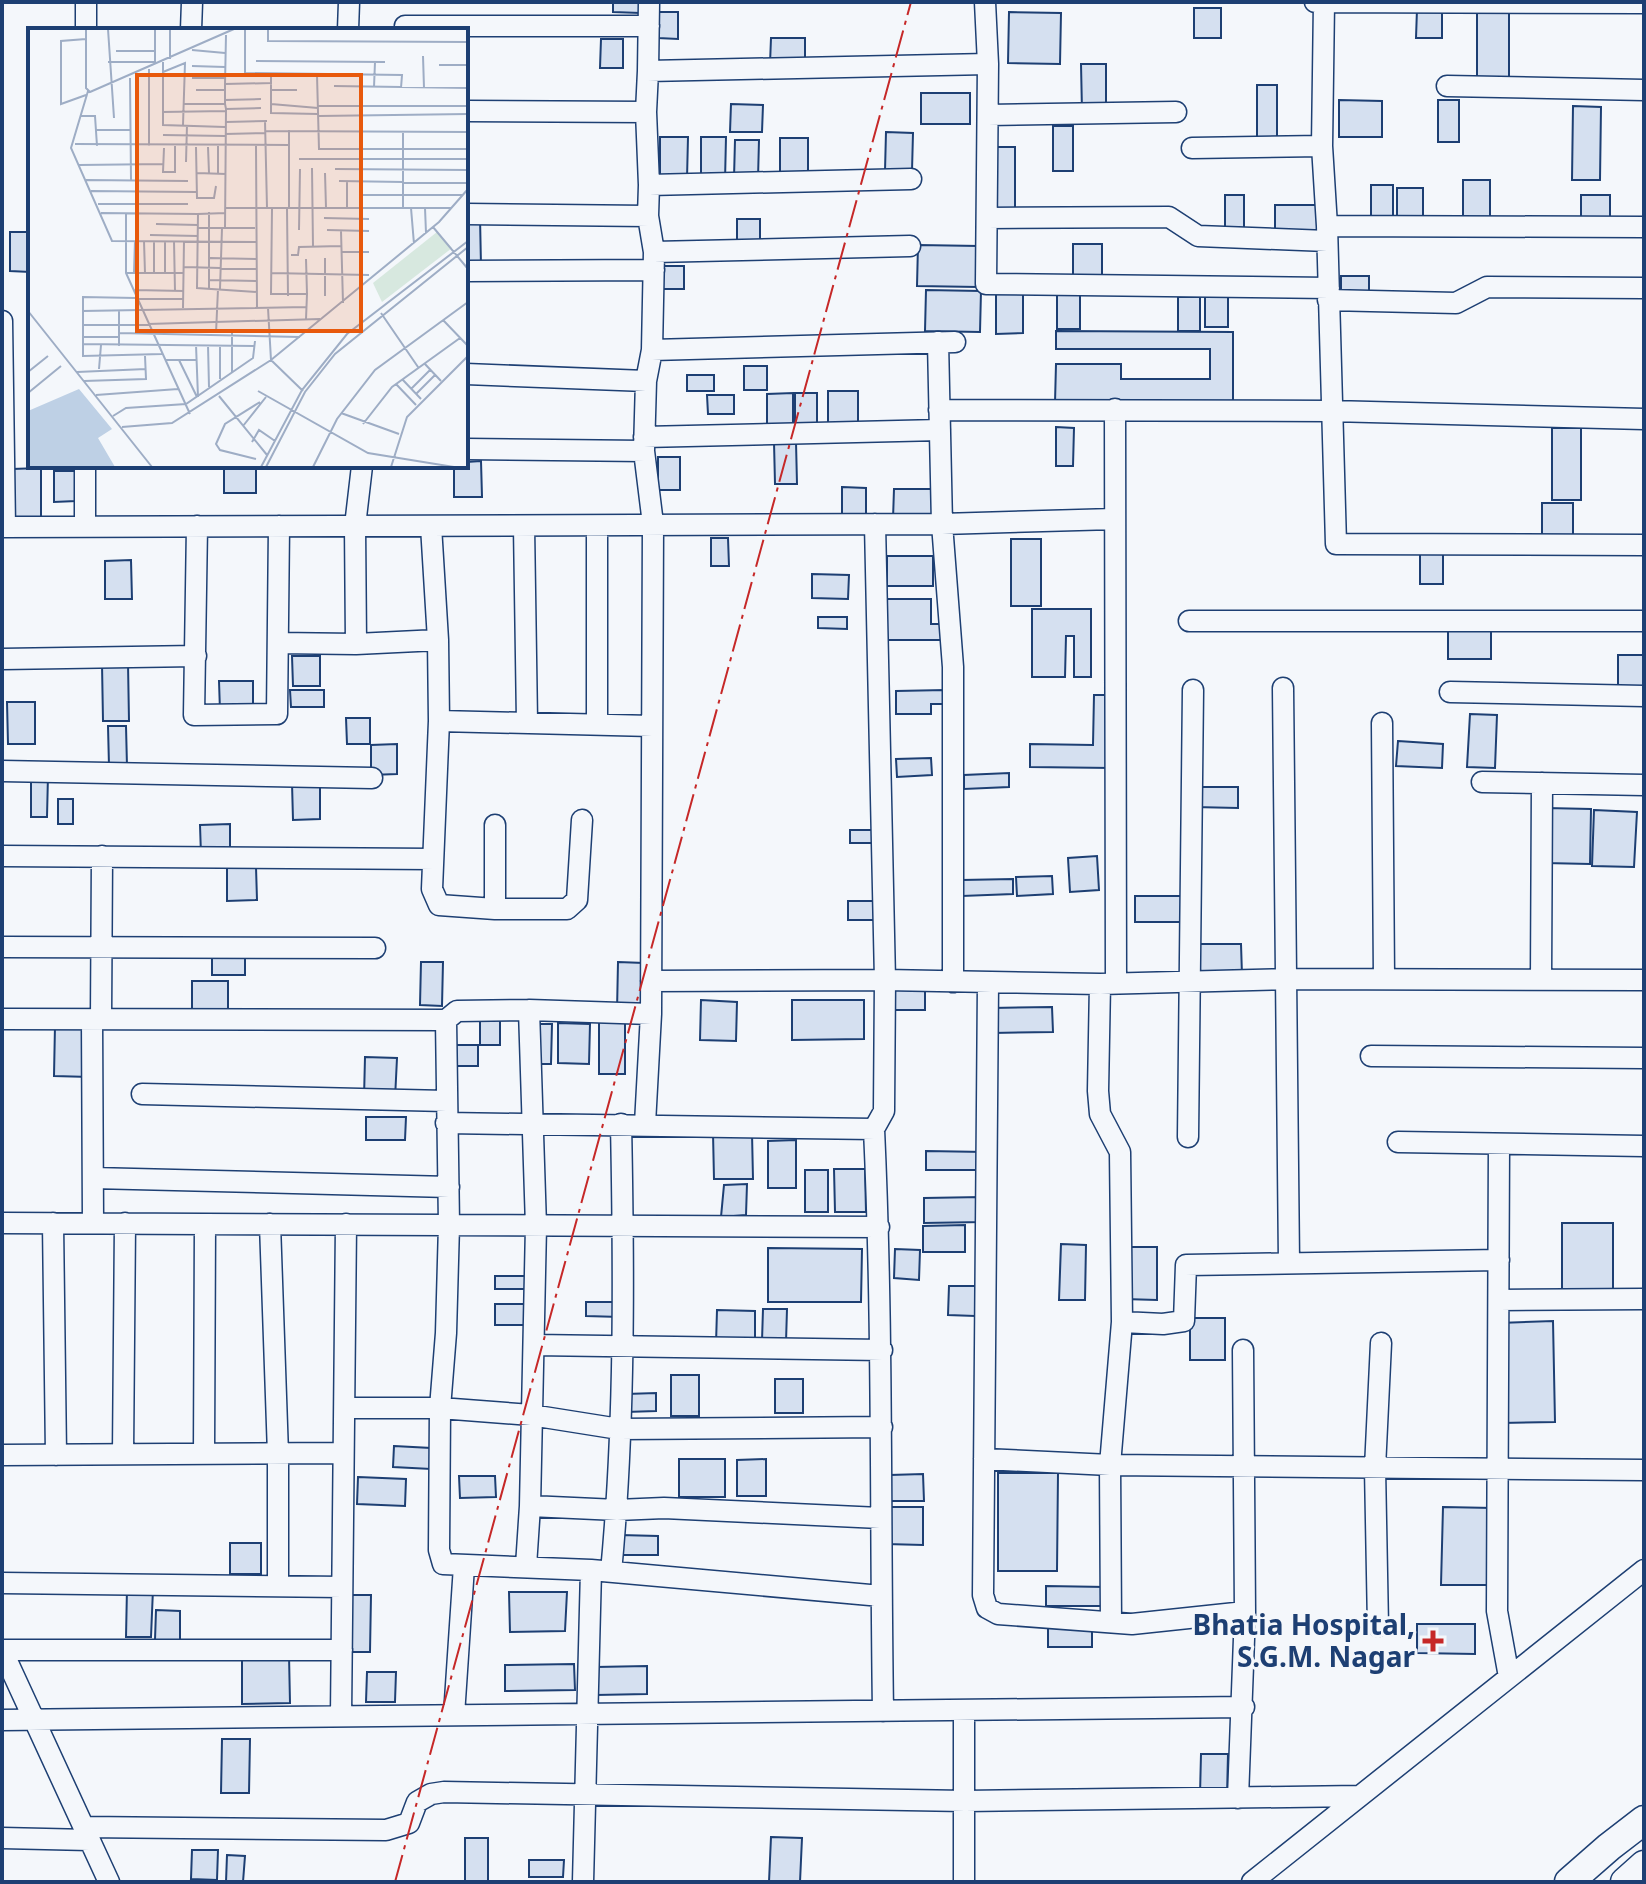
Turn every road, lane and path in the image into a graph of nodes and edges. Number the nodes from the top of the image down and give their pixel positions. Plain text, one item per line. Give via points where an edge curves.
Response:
1 (86, 2) edge
2 (192, 2) edge
3 (349, 2) edge
4 (649, 2) edge
5 (985, 2) edge
6 (1315, 2) edge
7 (1324, 2) edge
8 (1644, 3) edge
9 (405, 26) dead end
10 (649, 26) junction
11 (86, 28) edge
12 (191, 28) edge
13 (348, 28) edge
14 (988, 64) junction
15 (648, 71) junction
16 (1447, 86) dead end
17 (1644, 90) edge
18 (468, 111) edge
19 (646, 112) junction
20 (1176, 112) dead end
21 (988, 115) junction
22 (1322, 146) junction
23 (1192, 148) dead end
24 (911, 179) dead end
25 (649, 185) junction
26 (468, 214) edge
27 (648, 216) junction
28 (987, 218) junction
29 (1644, 227) edge
30 (1327, 234) junction
31 (910, 246) dead end
32 (654, 261) junction
33 (468, 271) edge
34 (1644, 288) edge
35 (1328, 294) junction
36 (2, 321) edge
37 (652, 350) junction
38 (468, 374) edge
39 (646, 381) junction
40 (1115, 409) junction
41 (1331, 411) junction
42 (1644, 419) edge
43 (939, 420) junction
44 (644, 444) junction
45 (468, 449) edge
46 (85, 468) edge
47 (362, 468) edge
48 (1114, 519) junction
49 (653, 524) junction
50 (875, 524) junction
51 (942, 524) junction
52 (85, 526) junction
53 (197, 526) junction
54 (279, 526) junction
55 (355, 526) junction
56 (431, 526) junction
57 (524, 526) junction
58 (597, 526) junction
59 (4, 527) edge
60 (1644, 545) edge
61 (1189, 621) dead end
62 (1644, 621) edge
63 (438, 640) junction
64 (278, 643) junction
65 (356, 644) junction
66 (196, 656) junction
67 (2, 659) edge
68 (1283, 688) dead end
69 (1193, 690) dead end
70 (1450, 692) dead end
71 (1644, 696) edge
72 (439, 721) junction
73 (527, 722) junction
74 (597, 723) junction
75 (1382, 723) dead end
76 (652, 726) junction
77 (2, 771) edge
78 (372, 778) dead end
79 (1482, 782) dead end
80 (1542, 783) junction
81 (1644, 785) edge
82 (582, 820) dead end
83 (495, 825) dead end
84 (2, 856) edge
85 (102, 856) junction
86 (433, 859) junction
87 (495, 909) junction
88 (2, 947) edge
89 (101, 947) junction
90 (375, 948) dead end
91 (1384, 978) junction
92 (1287, 979) junction
93 (1541, 979) junction
94 (885, 980) junction
95 (1644, 980) edge
96 (651, 981) junction
97 (953, 982) junction
98 (988, 983) junction
99 (1108, 983) junction
100 (1190, 983) junction
101 (529, 1010) junction
102 (651, 1014) junction
103 (2, 1019) edge
104 (97, 1019) junction
105 (446, 1020) junction
106 (1371, 1056) dead end
107 (1644, 1058) edge
108 (142, 1094) dead end
109 (446, 1101) junction
110 (446, 1123) junction
111 (534, 1123) junction
112 (621, 1124) junction
113 (645, 1124) junction
114 (874, 1129) junction
115 (1188, 1137) dead end
116 (1398, 1142) dead end
117 (1499, 1144) junction
118 (1644, 1146) edge
119 (93, 1178) junction
120 (449, 1187) junction
121 (2, 1223) edge
122 (53, 1223) junction
123 (93, 1223) junction
124 (125, 1223) junction
125 (205, 1224) junction
126 (270, 1224) junction
127 (346, 1224) junction
128 (449, 1225) junction
129 (536, 1226) junction
130 (623, 1226) junction
131 (879, 1227) junction
132 (1499, 1260) junction
133 (1289, 1262) junction
134 (1644, 1299) edge
135 (1499, 1300) junction
136 (1122, 1322) junction
137 (1381, 1343) dead end
138 (534, 1345) junction
139 (620, 1348) junction
140 (882, 1350) junction
141 (1243, 1350) dead end
142 (345, 1408) junction
143 (440, 1408) junction
144 (531, 1415) junction
145 (882, 1427) junction
146 (619, 1429) junction
147 (343, 1453) junction
148 (123, 1454) junction
149 (204, 1454) junction
150 (278, 1454) junction
151 (2, 1455) edge
152 (56, 1455) junction
153 (984, 1459) junction
154 (1110, 1465) junction
155 (1244, 1466) junction
156 (1375, 1468) junction
157 (1498, 1469) junction
158 (1644, 1470) edge
159 (530, 1506) junction
160 (617, 1510) junction
161 (880, 1518) junction
162 (464, 1566) junction
163 (526, 1566) junction
164 (1644, 1570) edge
165 (601, 1571) junction
166 (2, 1583) edge
167 (278, 1586) junction
168 (342, 1587) junction
169 (881, 1596) junction
170 (1245, 1612) junction
171 (1111, 1622) junction
172 (1378, 1626) dead end
173 (2, 1650) edge
174 (342, 1650) junction
175 (1509, 1677) junction
176 (1244, 1707) junction
177 (964, 1710) junction
178 (883, 1711) junction
179 (587, 1713) junction
180 (454, 1715) junction
181 (341, 1716) junction
182 (33, 1718) junction
183 (2, 1720) edge
184 (585, 1795) junction
185 (1360, 1796) junction
186 (1238, 1798) junction
187 (965, 1801) junction
188 (1644, 1820) edge
189 (86, 1834) junction
190 (2, 1838) edge
191 (1644, 1865) edge
192 (109, 1882) edge
193 (583, 1882) edge
194 (964, 1882) edge
195 (1252, 1882) edge
196 (1569, 1882) edge
197 (1625, 1882) edge

1 - 11 street
2 - 12 street
3 - 13 street
4 - 10 street
5 - 14 street
6 - 7 street
7 - 8 street
7 - 22 street
9 - 10 street
10 - 15 street
14 - 15 street
14 - 21 street
15 - 19 street
16 - 17 street
18 - 19 street
19 - 25 street
20 - 21 street
21 - 28 street
22 - 23 street
22 - 30 street
24 - 25 street
25 - 27 street
26 - 27 street
27 - 32 street
28 - 30 street via 1169,217 1198,236
28 - 35 street via 986,284
29 - 30 street
30 - 35 street
31 - 32 street
32 - 33 street
32 - 37 street
34 - 35 street via 1487,287 1456,303
35 - 41 street
36 - 59 street
37 - 39 street
37 - 43 street via 947,342
38 - 39 street
39 - 44 street
40 - 41 street
40 - 43 street
40 - 48 street
41 - 42 street
41 - 60 street via 1336,544
43 - 44 street
43 - 51 street
44 - 45 street
44 - 49 street
46 - 52 street
47 - 55 street
48 - 51 street
48 - 99 street
49 - 50 street
49 - 58 street
49 - 76 street
50 - 51 street
50 - 94 street
51 - 97 street via 953,667
52 - 53 street
52 - 59 street
53 - 54 street
53 - 66 street
54 - 55 street
54 - 64 street
55 - 56 street
55 - 65 street
56 - 57 street
56 - 63 street
57 - 58 street
57 - 73 street
58 - 74 street
61 - 62 street
63 - 65 street
63 - 72 street
64 - 65 street
64 - 66 street via 277,714 194,715
66 - 67 street
68 - 92 street
69 - 100 street
70 - 71 street
72 - 73 street
72 - 86 street
73 - 74 street
74 - 76 street
75 - 91 street
76 - 96 street
77 - 78 street
79 - 80 street
80 - 81 street
80 - 93 street
82 - 87 street via 577,900 567,909
83 - 87 street
84 - 85 street
85 - 86 street
85 - 89 street
86 - 87 street via 432,889 439,905
88 - 89 street
89 - 90 street
89 - 104 street
91 - 92 street
91 - 93 street
92 - 100 street
92 - 133 street
93 - 95 street
94 - 96 street
94 - 97 street
94 - 114 street via 884,1111
96 - 102 street
97 - 98 street
98 - 99 street
98 - 153 street
99 - 100 street
99 - 136 street via 1098,1091 1100,1114 1120,1152
100 - 115 street
101 - 102 street
101 - 105 street via 457,1011
101 - 111 street
102 - 113 street
103 - 104 street
104 - 105 street
104 - 119 street
105 - 109 street
106 - 107 street
108 - 109 street
109 - 110 street
110 - 111 street
110 - 120 street
111 - 112 street
111 - 129 street
112 - 113 street
112 - 130 street
113 - 114 street
114 - 131 street
116 - 117 street
117 - 118 street
117 - 132 street
119 - 120 street
119 - 123 street
120 - 128 street
121 - 122 street
122 - 123 street
122 - 152 street
123 - 124 street
124 - 125 street
124 - 148 street
125 - 126 street
125 - 149 street
126 - 127 street
126 - 150 street
127 - 128 street
127 - 142 street
128 - 129 street
128 - 143 street
129 - 130 street
129 - 138 street
130 - 131 street
130 - 139 street
131 - 140 street
132 - 133 street
132 - 135 street
133 - 136 street via 1186,1265 1184,1321
134 - 135 street
135 - 157 street
136 - 154 street
137 - 156 street
138 - 139 street
138 - 144 street
139 - 140 street
139 - 146 street
140 - 145 street
141 - 155 street
142 - 143 street
142 - 147 street
143 - 144 street
143 - 162 street via 439,1550 443,1564
144 - 146 street
144 - 159 street
145 - 146 street
145 - 161 street
146 - 160 street
147 - 150 street
147 - 168 street
148 - 149 street
148 - 152 street
149 - 150 street
150 - 167 street
151 - 152 street
153 - 154 street
153 - 171 street via 987,1608 998,1614
154 - 155 street
154 - 171 street
155 - 156 street
155 - 170 street
156 - 157 street
156 - 172 street
157 - 158 street
157 - 175 street via 1497,1611
159 - 160 street
159 - 163 street
160 - 161 street
160 - 165 street
161 - 169 street
162 - 163 street
162 - 180 street
163 - 165 street
164 - 175 street
165 - 169 street
165 - 179 street
166 - 167 street
167 - 168 street
168 - 174 street
169 - 178 street
170 - 171 street
170 - 176 street
173 - 174 street
173 - 182 street
174 - 181 street
175 - 185 street
176 - 177 street
176 - 186 street
177 - 178 street
177 - 187 street
178 - 179 street
179 - 180 street
179 - 184 street
180 - 181 street
181 - 182 street
182 - 183 street
182 - 189 street
184 - 187 street
184 - 189 street via 431,1794 417,1802 409,1823 386,1830
184 - 193 street
185 - 186 street
185 - 195 street
186 - 187 street
187 - 194 street
188 - 196 street
189 - 190 street
189 - 192 street
191 - 197 street

